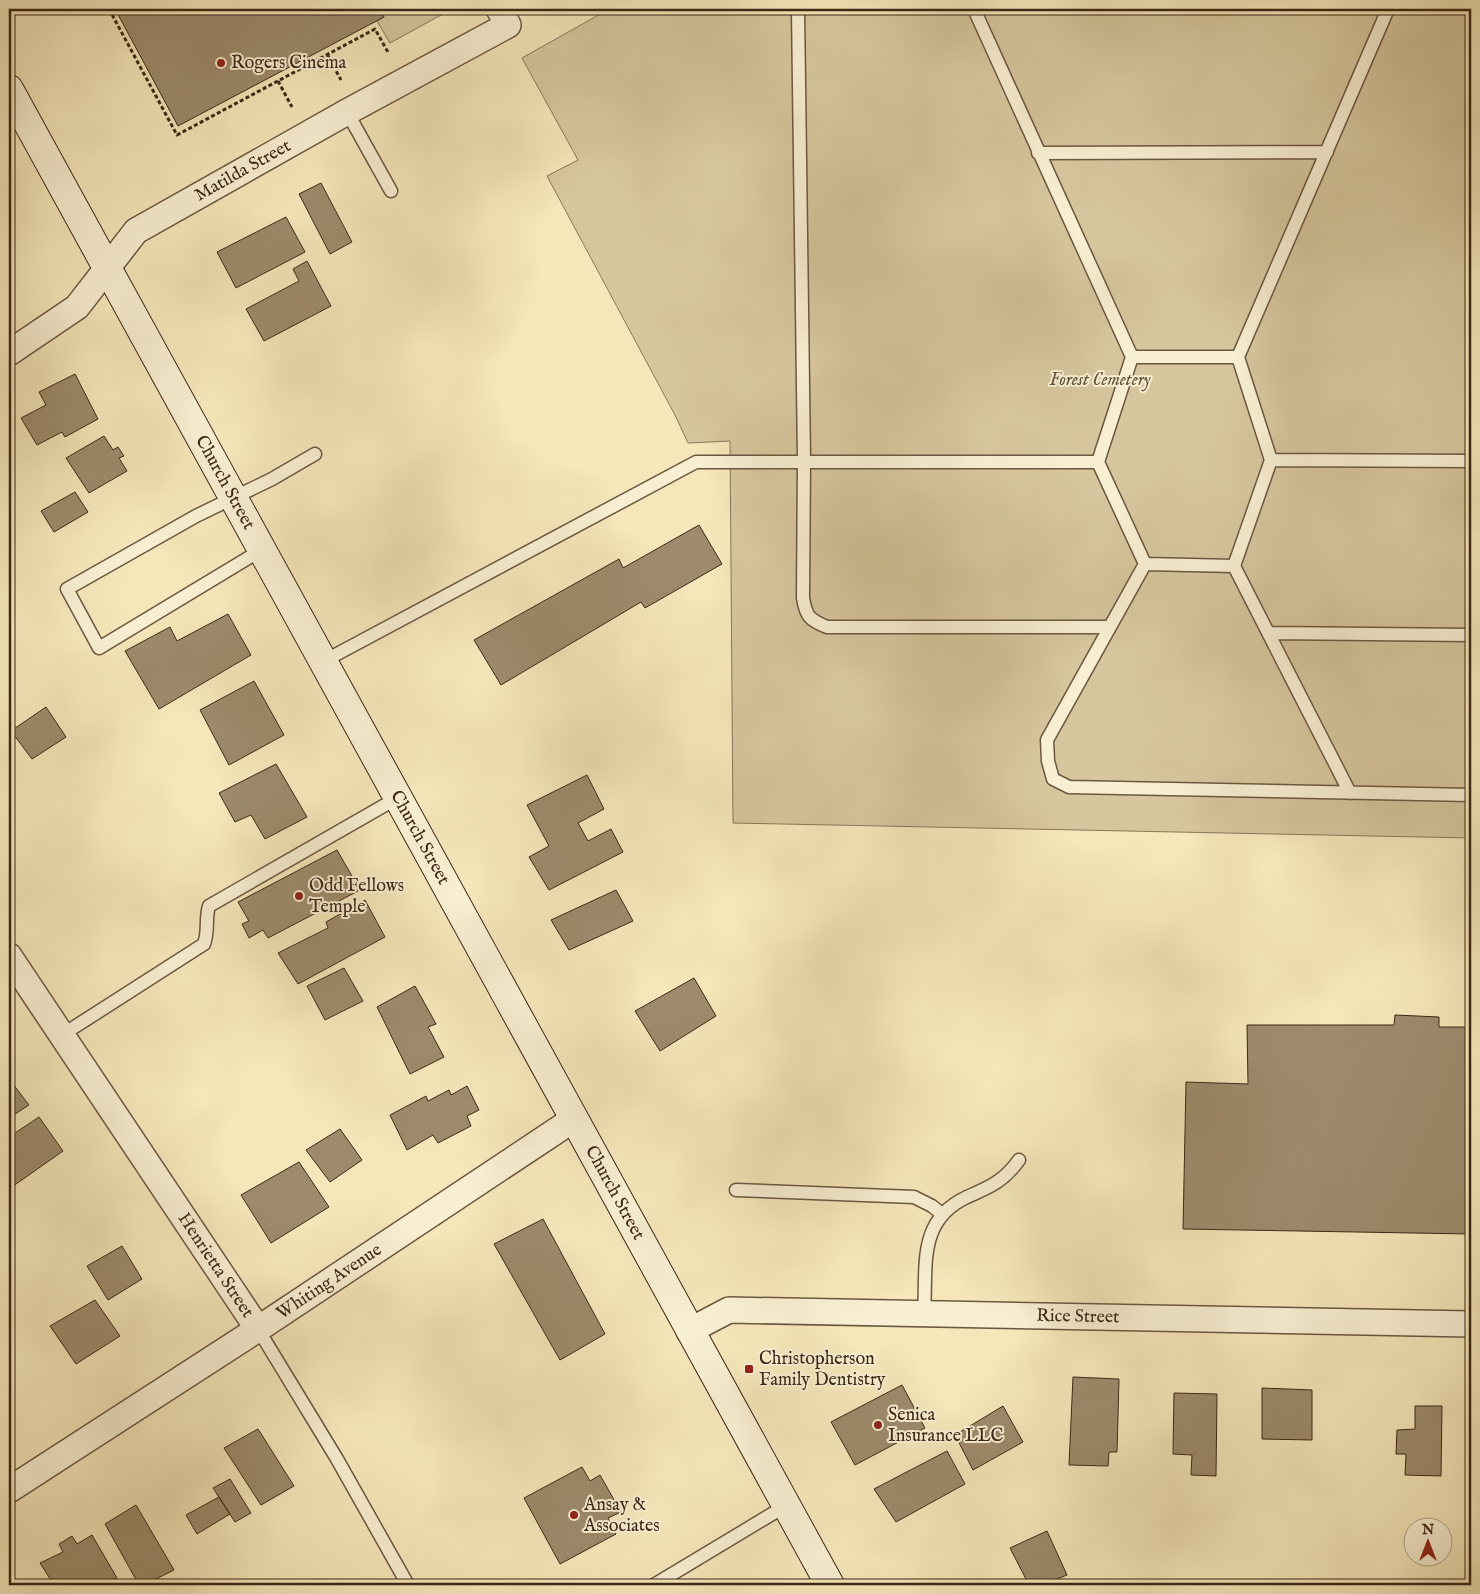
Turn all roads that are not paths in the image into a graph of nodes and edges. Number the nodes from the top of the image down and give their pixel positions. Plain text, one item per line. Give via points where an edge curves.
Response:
1 (798, 9) edge
2 (974, 9) edge
3 (1388, 9) edge
4 (503, 17) edge
5 (9, 89) edge
6 (347, 112) junction
7 (1327, 152) junction
8 (1038, 153) junction
9 (391, 191) dead end
10 (108, 268) junction
11 (9, 353) edge
12 (1132, 357) junction
13 (1238, 358) junction
14 (315, 454) dead end
15 (804, 460) junction
16 (1271, 460) junction
17 (1471, 461) edge
18 (1098, 462) junction
19 (234, 496) junction
20 (263, 549) junction
21 (1145, 564) junction
22 (1234, 566) junction
23 (1110, 627) junction
24 (1269, 633) junction
25 (1471, 635) edge
26 (324, 660) junction
27 (1350, 792) junction
28 (1471, 795) edge
29 (399, 797) junction
30 (9, 956) edge
31 (62, 1036) junction
32 (574, 1119) junction
33 (1019, 1160) dead end
34 (736, 1190) dead end
35 (942, 1214) junction
36 (924, 1313) junction
37 (1471, 1324) edge
38 (258, 1329) junction
39 (689, 1331) junction
40 (9, 1490) edge
41 (787, 1505) junction
42 (408, 1585) edge
43 (654, 1585) edge
44 (830, 1585) edge

1 - 15 lane
2 - 8 lane
3 - 7 lane
4 - 6 street, Matilda Street
5 - 10 main road, Church Street
6 - 9 lane
6 - 10 street, Matilda Street via 136,231
7 - 8 lane
7 - 13 lane
8 - 12 lane
10 - 11 street, Matilda Street via 77,307
10 - 19 main road, Church Street
12 - 13 lane
12 - 18 lane
13 - 16 lane
14 - 19 lane
15 - 18 lane
15 - 23 lane via 803,598 805,613 814,621 827,627
15 - 26 lane via 696,462
16 - 17 lane
16 - 22 lane
18 - 21 lane
19 - 20 main road, Church Street
19 - 20 lane via 67,589 99,648
20 - 26 main road, Church Street
21 - 22 lane
21 - 23 lane
22 - 24 lane
23 - 27 lane via 1047,740 1053,779 1069,787
24 - 25 lane
24 - 27 lane
26 - 29 main road, Church Street
27 - 28 lane
29 - 31 lane via 209,906 205,917 208,935 204,944
29 - 32 main road, Church Street
30 - 31 street, Henrietta Street
31 - 38 street, Henrietta Street
32 - 38 street, Whiting Avenue
32 - 39 main road, Church Street
33 - 35 lane via 1007,1176 950,1206
34 - 35 lane via 914,1198
35 - 36 lane via 933,1225 928,1243
36 - 37 street, Rice Street
36 - 39 street, Rice Street via 729,1310
38 - 40 street, Whiting Avenue
38 - 42 lane, Henrietta Street
39 - 41 main road, Church Street
41 - 43 lane
41 - 44 main road, Church Street

